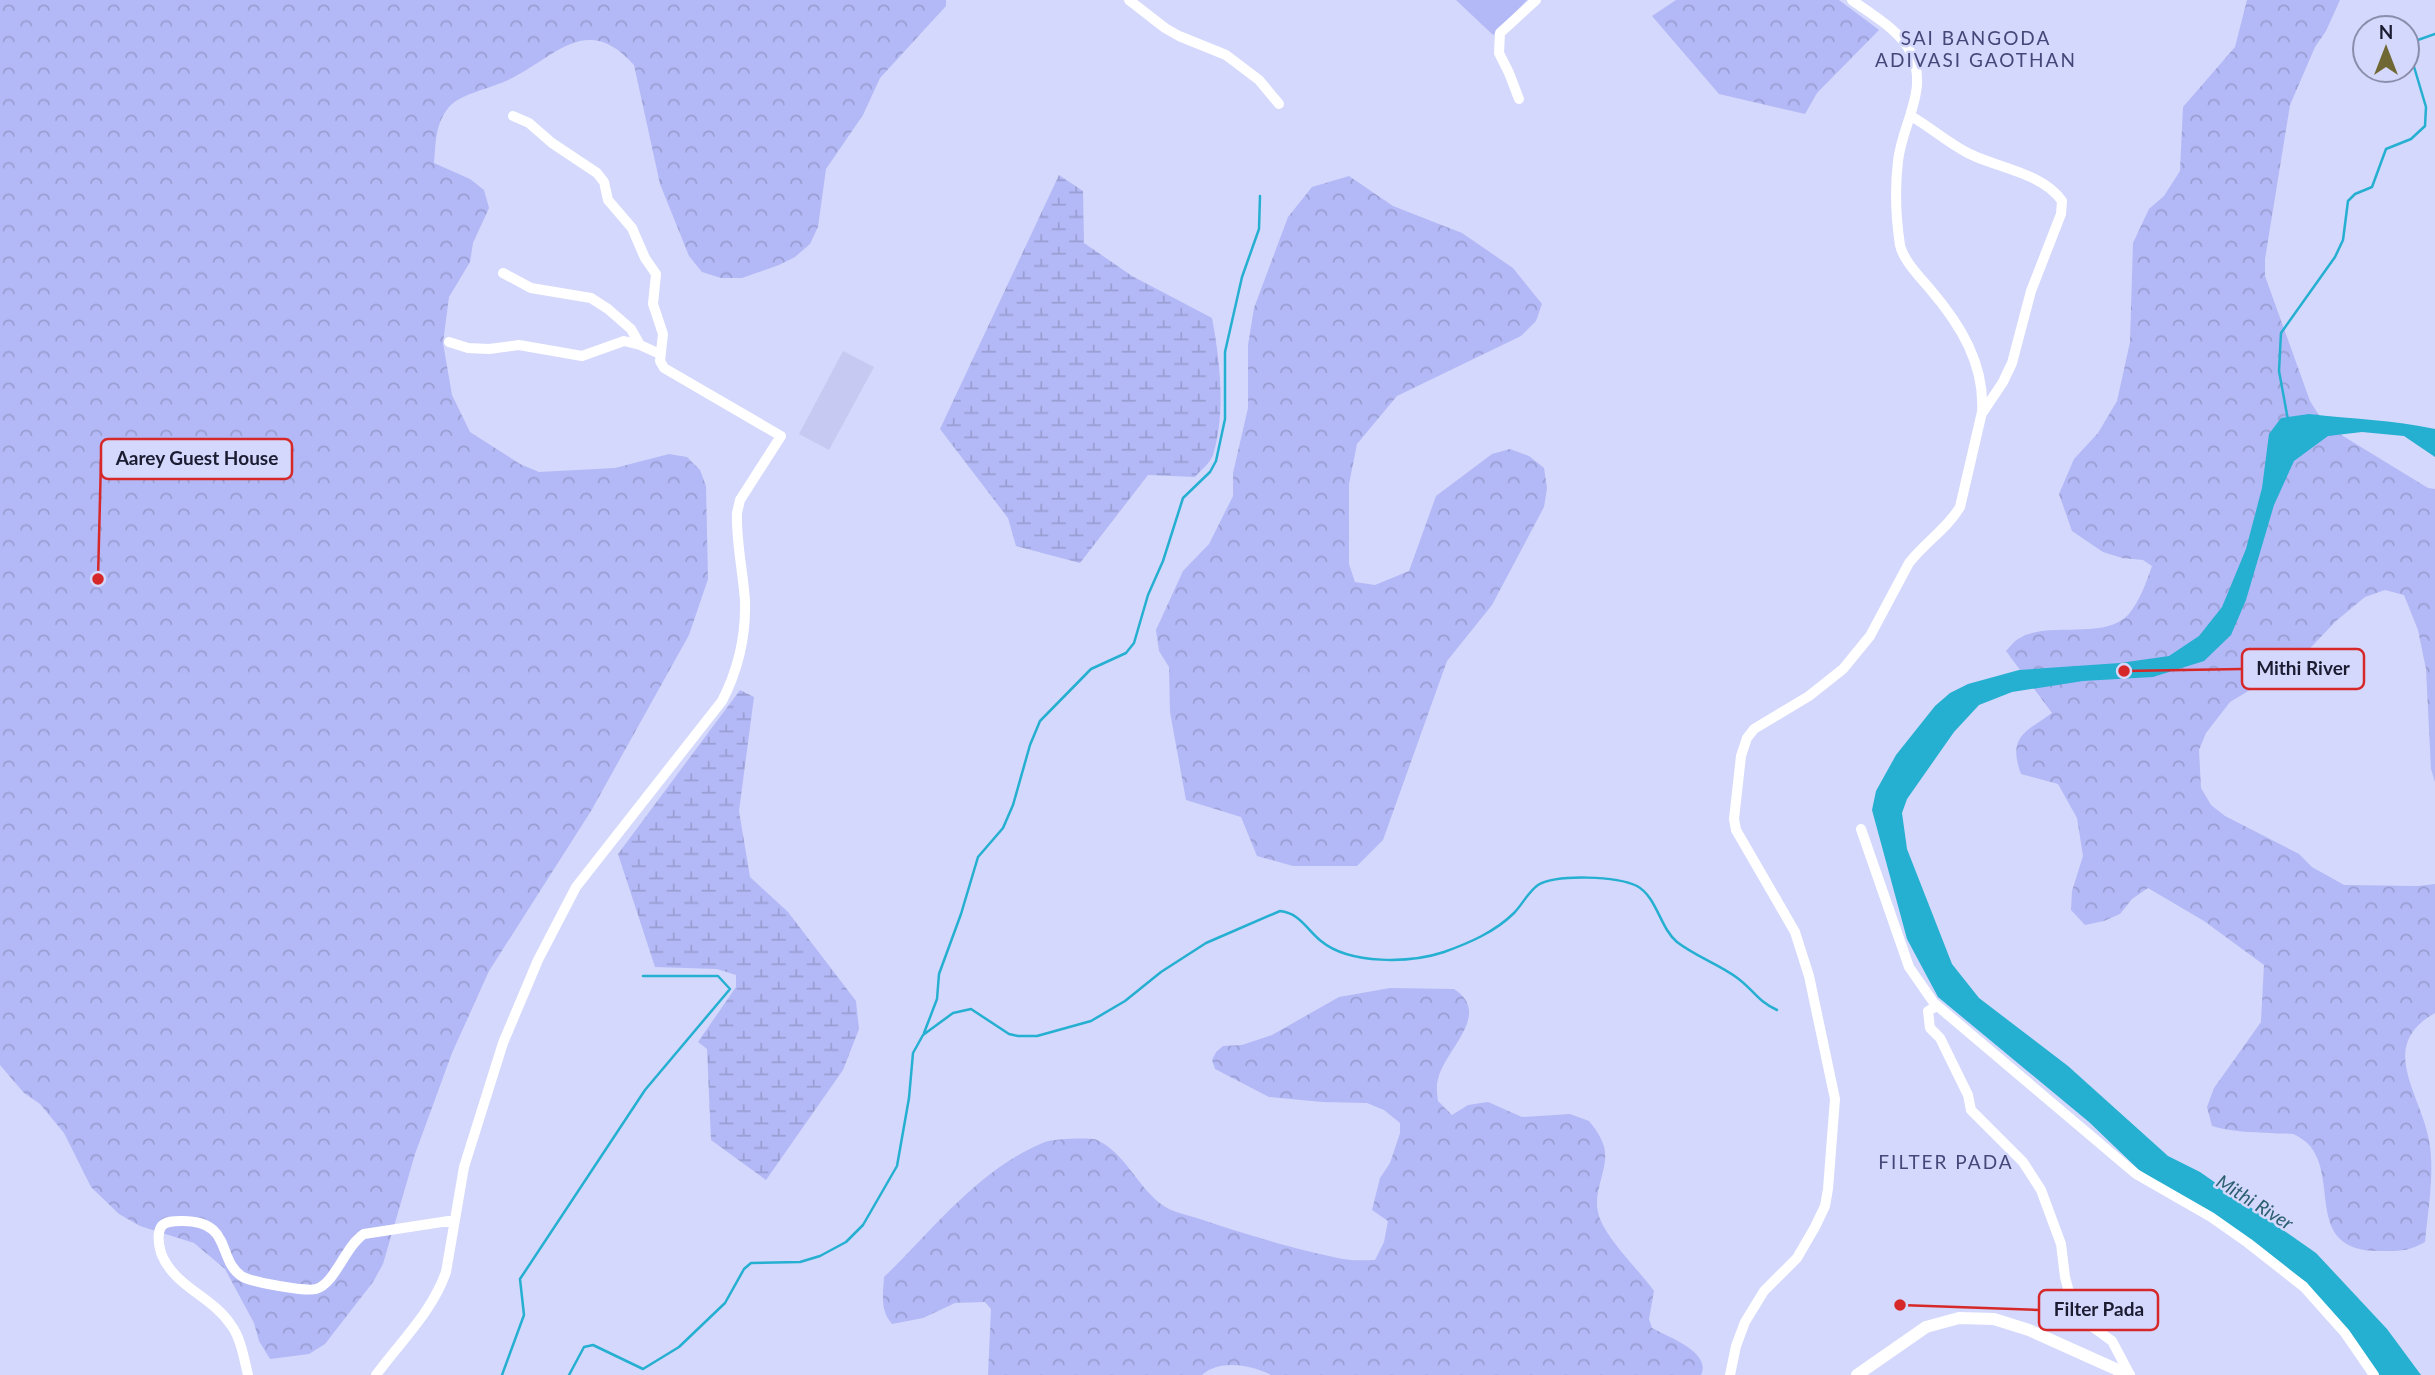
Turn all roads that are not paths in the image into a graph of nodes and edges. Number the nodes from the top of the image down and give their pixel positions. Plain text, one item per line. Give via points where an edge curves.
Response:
1 (1129, 0) edge
2 (1536, 0) edge
3 (1852, 0) edge
4 (1519, 99) dead end
5 (1279, 104) dead end
6 (513, 116) dead end
7 (1911, 116) junction
8 (503, 273) dead end
9 (449, 342) dead end
10 (640, 345) junction
11 (660, 354) junction
12 (1982, 412) junction
13 (1861, 829) dead end
14 (1937, 1006) junction
15 (455, 1220) junction
16 (248, 1375) edge
17 (376, 1375) edge
18 (1730, 1375) edge
19 (1857, 1375) edge
20 (2129, 1375) edge
21 (2374, 1375) edge

1 - 5 street via 1179,36 1226,55 1259,80
2 - 4 street via 1500,33 1499,53
3 - 7 street via 1896,33 1910,50 1917,67
6 - 11 street via 529,123 604,182 608,200 632,228 656,274 653,304 663,334
7 - 12 street via 1898,159 1900,249 1965,337 1977,367
7 - 12 street via 1961,150 2051,189 2062,201 2012,363
8 - 10 street via 531,288 591,298 631,329
9 - 10 street via 489,349 519,345 582,356 624,341
10 - 11 street
11 - 15 street via 664,368 781,436 740,500 737,513 745,600 741,651 722,701 576,887 544,947 503,1043 464,1167
12 - 18 street via 1960,507 1952,521 1917,552 1870,636 1843,669 1754,729 1741,756 1736,830 1795,932 1809,976 1835,1111 1825,1206 1797,1258 1755,1305 1736,1346
13 - 14 street via 1909,967
14 - 20 street via 1928,1011 1930,1028 1940,1038 1968,1095 1970,1110 2023,1162 2041,1190 2061,1244 2073,1307 2079,1317 2112,1340
14 - 21 street via 2136,1174 2211,1217 2304,1287
15 - 16 street via 364,1234 325,1284 312,1290 242,1276 208,1225 193,1220 166,1223 159,1237 167,1265 232,1326
15 - 17 street via 440,1288
19 - 20 main road via 1926,1327 1959,1318 1994,1319 2028,1330

